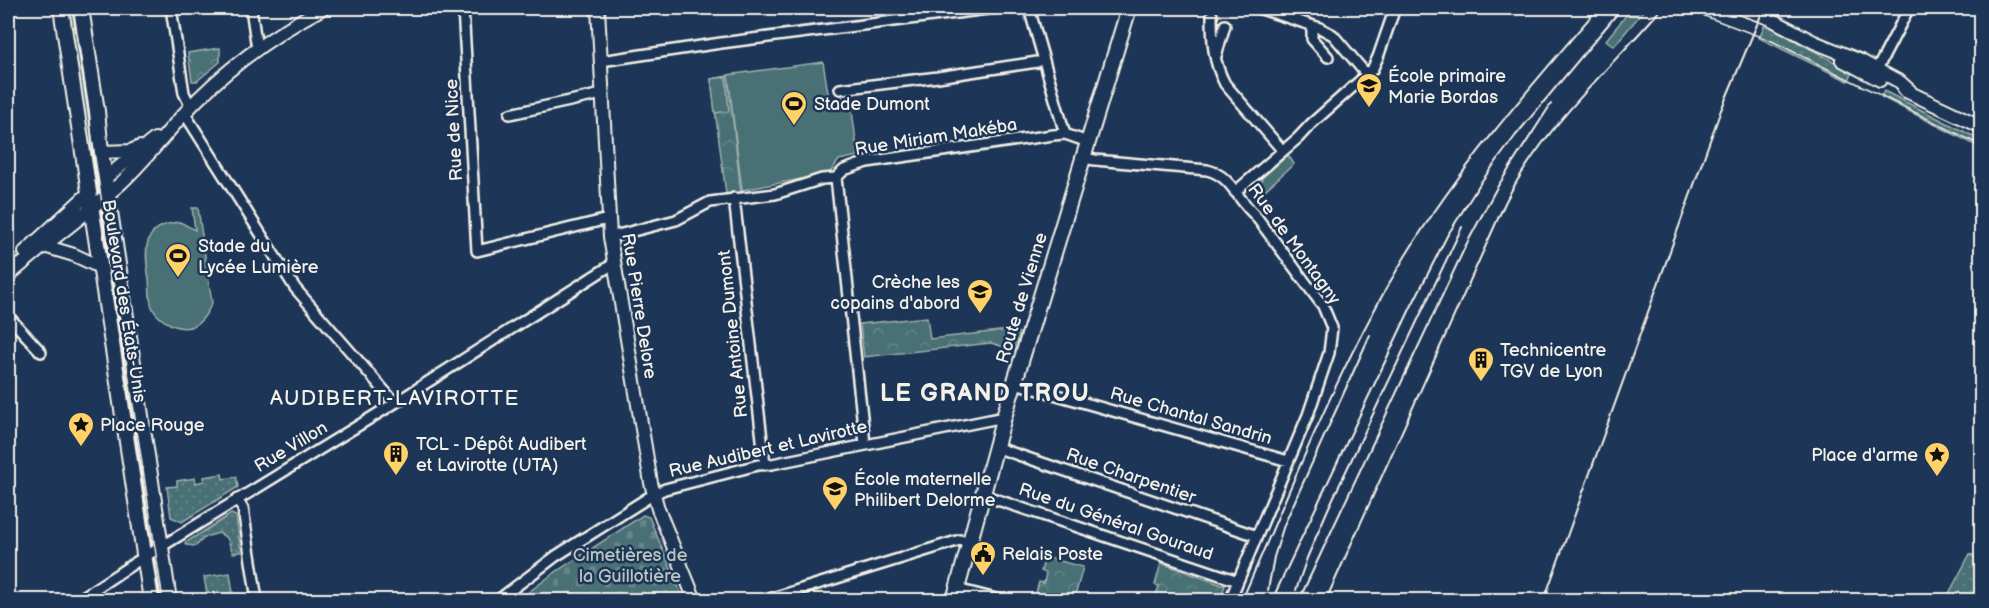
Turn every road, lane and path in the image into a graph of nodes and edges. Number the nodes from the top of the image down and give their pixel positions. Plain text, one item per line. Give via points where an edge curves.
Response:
1 (61, 8) edge
2 (81, 8) edge
3 (171, 8) edge
4 (251, 8) edge
5 (323, 8) edge
6 (463, 8) edge
7 (598, 8) edge
8 (996, 8) edge
9 (1029, 8) edge
10 (1129, 8) edge
11 (1258, 8) edge
12 (1395, 8) edge
13 (1741, 8) edge
14 (1909, 8) edge
15 (1212, 15) dead end
16 (1225, 25) dead end
17 (1309, 26) junction
18 (257, 49) junction
19 (1328, 57) dead end
20 (1215, 58) junction
21 (601, 61) junction
22 (1037, 62) dead end
23 (1874, 72) junction
24 (1367, 75) junction
25 (840, 89) dead end
26 (602, 94) junction
27 (188, 111) junction
28 (510, 114) dead end
29 (1982, 127) edge
30 (169, 130) junction
31 (1065, 134) junction
32 (1088, 142) junction
33 (147, 145) junction
34 (1283, 151) junction
35 (101, 152) junction
36 (1083, 158) junction
37 (105, 178) junction
38 (837, 178) junction
39 (1235, 192) junction
40 (88, 194) junction
41 (108, 194) junction
42 (734, 198) junction
43 (91, 210) junction
44 (608, 219) junction
45 (609, 237) junction
46 (44, 246) junction
47 (613, 264) junction
48 (11, 266) edge
49 (100, 267) junction
50 (8, 316) edge
51 (41, 352) dead end
52 (1015, 383) junction
53 (395, 403) junction
54 (1004, 417) junction
55 (864, 444) junction
56 (995, 447) junction
57 (1288, 461) junction
58 (765, 465) junction
59 (654, 494) junction
60 (982, 495) junction
61 (237, 499) junction
62 (1257, 536) junction
63 (969, 543) junction
64 (162, 545) junction
65 (144, 557) junction
66 (1238, 581) junction
67 (956, 595) edge
68 (78, 600) edge
69 (151, 600) edge
70 (169, 600) edge
71 (257, 600) edge
72 (498, 600) edge
73 (696, 600) edge
74 (766, 600) edge
75 (1000, 600) edge
76 (1230, 600) edge

1 - 40 main road, Boulevard des États-Unis
2 - 35 main road, Boulevard des États-Unis
3 - 27 street
4 - 18 street
5 - 18 street
6 - 44 street, Rue de Nice via 477,251
7 - 21 street, Rue Pierre Delore
8 - 21 street
9 - 31 street
10 - 32 main road, Route de Vienne
11 - 17 street
12 - 24 street via 1375,64
13 - 23 street via 1769,18 1827,52
14 - 23 street
15 - 20 street
16 - 20 street
17 - 19 street via 1312,39
17 - 24 street via 1333,35
18 - 27 street
20 - 34 street via 1225,84
21 - 26 street, Rue Pierre Delore
22 - 25 street
23 - 29 street
24 - 34 street
26 - 28 street
26 - 44 street, Rue Pierre Delore
27 - 30 street
27 - 53 street via 295,288
30 - 33 street
30 - 41 street
31 - 32 street
31 - 38 street, Rue Miriam Makéba via 867,162 844,170
32 - 36 main road, Route de Vienne
33 - 35 street via 130,151
33 - 37 street
34 - 39 street
35 - 37 main road, Boulevard des États-Unis
36 - 39 street, Rue de Montagny via 1213,171
36 - 52 main road, Route de Vienne
37 - 40 main road
37 - 41 main road, Boulevard des États-Unis
38 - 42 street, Rue Miriam Makéba via 775,194
38 - 55 street
39 - 57 street, Rue de Montagny via 1323,306 1332,328 1329,353
40 - 43 main road, Boulevard des États-Unis
40 - 48 street
41 - 43 street
41 - 64 main road, Boulevard des États-Unis
42 - 45 street, Rue Miriam Makéba via 710,202 676,220
42 - 58 street, Rue Antoine Dumont
43 - 46 street
43 - 49 main road, Boulevard des États-Unis
44 - 45 street, Rue Pierre Delore
45 - 47 street, Rue Pierre Delore
46 - 48 street
46 - 49 street
47 - 53 street, Rue Villon
47 - 59 street, Rue Pierre Delore
49 - 65 main road, Boulevard des États-Unis
50 - 51 street
52 - 54 main road, Route de Vienne
52 - 57 street, Rue Chantal Sandrin
53 - 61 street, Rue Villon
54 - 55 street, Rue Audibert et Lavirotte
54 - 56 main road, Route de Vienne
55 - 58 street, Rue Audibert et Lavirotte
56 - 60 main road, Route de Vienne
56 - 62 street, Rue Charpentier
57 - 62 street, Rue de Montagny
58 - 59 street, Rue Audibert et Lavirotte
59 - 72 street, Rue Audibert et Lavirotte via 556,556
59 - 73 street, Rue Pierre Delore
60 - 63 main road, Route de Vienne
60 - 66 street, Rue du Général Gouraud
61 - 64 street, Rue Villon
61 - 71 street via 243,509
62 - 66 street, Rue de Montagny
63 - 67 main road, Route de Vienne
63 - 74 street via 960,540
64 - 65 street, Rue Villon
64 - 70 main road, Boulevard des États-Unis
65 - 68 street, Rue Villon
65 - 69 main road, Boulevard des États-Unis
66 - 76 street, Rue de Montagny
67 - 75 street

